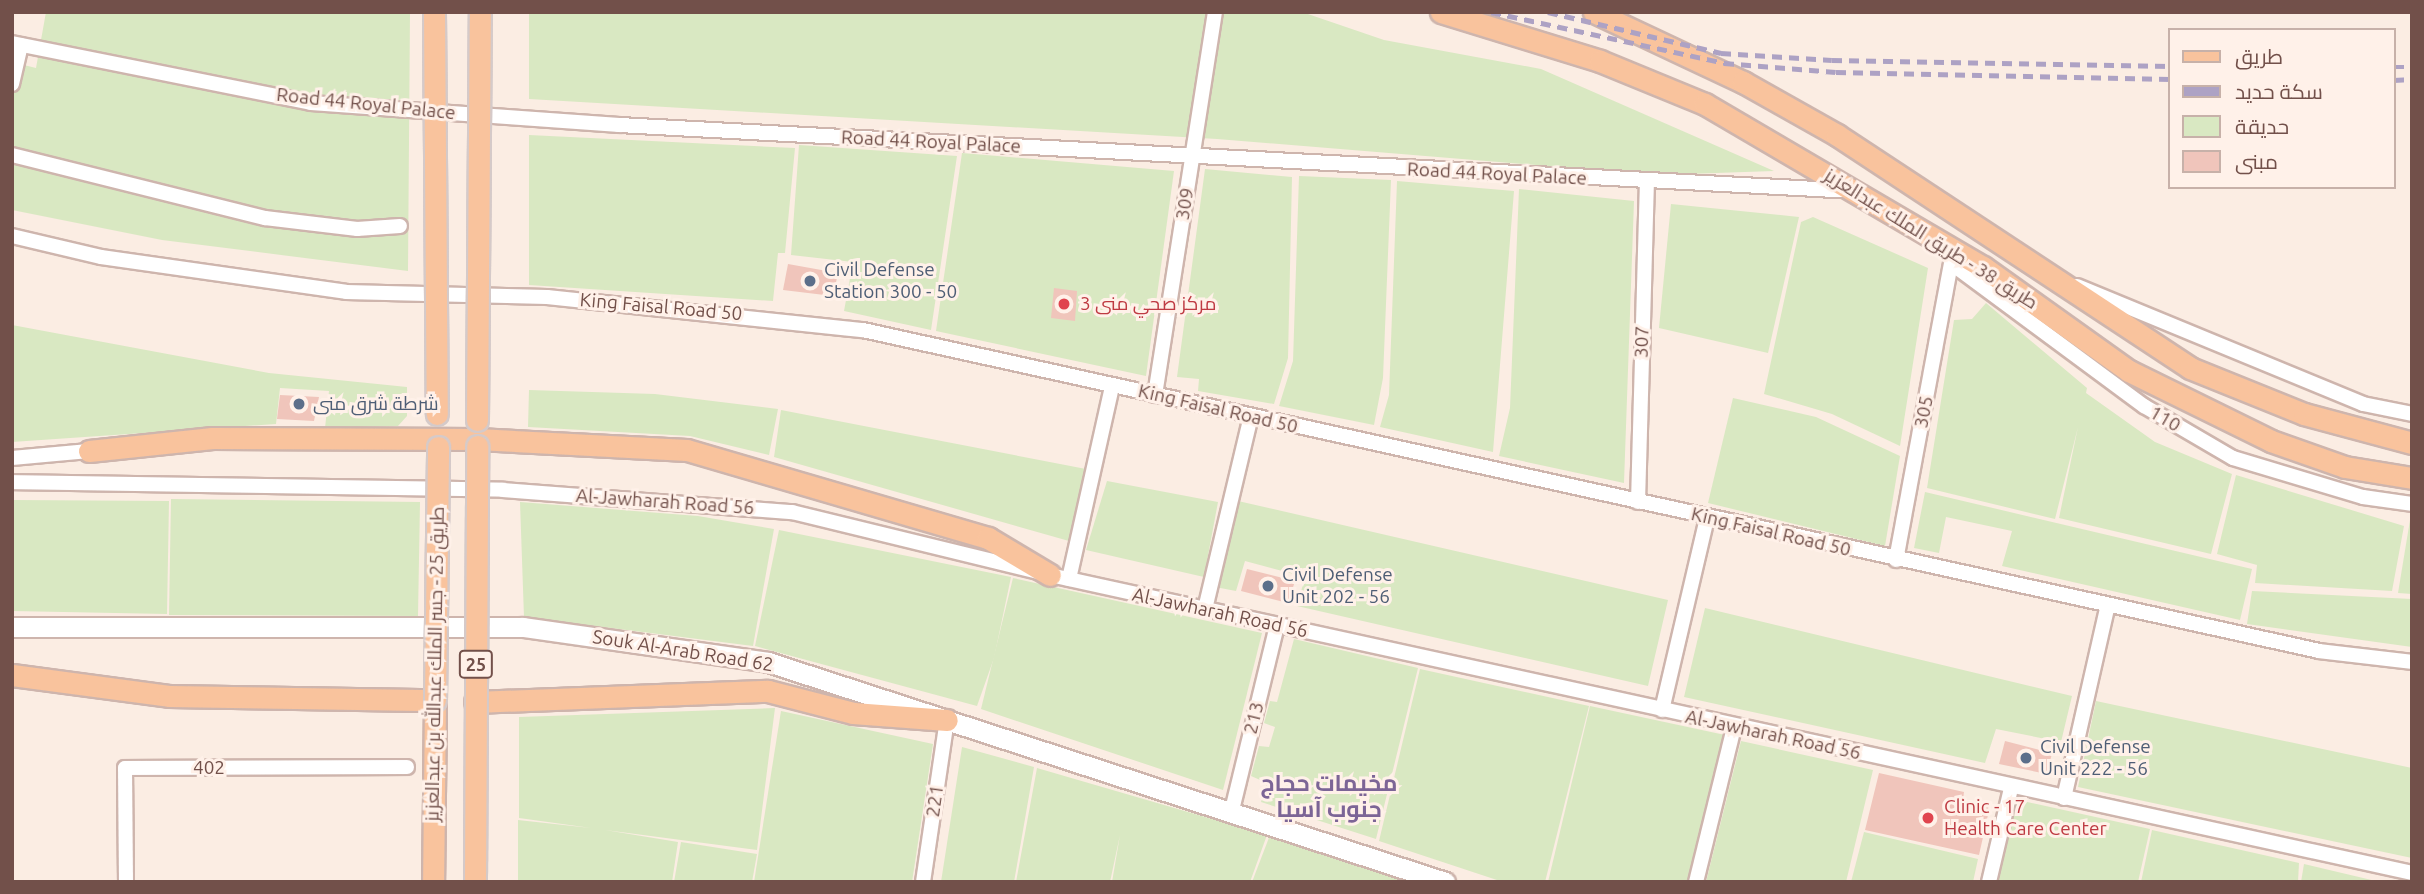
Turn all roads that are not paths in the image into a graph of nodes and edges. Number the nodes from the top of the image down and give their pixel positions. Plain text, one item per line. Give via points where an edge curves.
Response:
1 (434, 12) edge
2 (480, 12) edge
3 (1215, 12) edge
4 (1441, 12) edge
5 (1594, 12) edge
6 (16, 44) edge
7 (12, 84) edge
8 (12, 155) edge
9 (1192, 157) junction
10 (1647, 182) junction
11 (1856, 191) junction
12 (400, 226) dead end
13 (12, 236) edge
14 (1952, 258) junction
15 (2043, 273) junction
16 (1112, 386) junction
17 (1156, 395) junction
18 (2412, 414) edge
19 (1251, 416) junction
20 (477, 435) junction
21 (438, 443) junction
22 (2412, 443) edge
23 (89, 451) joint
24 (12, 458) edge
25 (2412, 478) edge
26 (12, 482) edge
27 (1638, 502) junction
28 (2412, 504) edge
29 (1707, 518) junction
30 (1896, 560) junction
31 (1059, 577) junction
32 (2108, 606) junction
33 (1205, 609) junction
34 (1277, 625) junction
35 (12, 627) edge
36 (2412, 662) edge
37 (12, 675) edge
38 (435, 700) junction
39 (475, 702) junction
40 (1662, 710) junction
41 (947, 720) junction
42 (1734, 727) junction
43 (407, 767) dead end
44 (2011, 788) junction
45 (2064, 798) junction
46 (1232, 810) junction
47 (2412, 873) edge
48 (126, 882) edge
49 (433, 882) edge
50 (474, 882) edge
51 (923, 882) edge
52 (1446, 882) edge
53 (1696, 882) edge
54 (1989, 882) edge

1 - 21 main road, طريق 25 - جسر الملك عبدالله بن عبدالعزيز, bridge
2 - 20 main road, طريق 25 - جسر الملك عبدالله بن عبدالعزيز / 25, bridge
3 - 9 street, 309
4 - 11 main road, طريق 38 - طريق الملك عبدالعزيز via 1600,61 1705,104
5 - 15 main road, طريق 38 - طريق الملك عبدالعزيز via 1755,89 1959,215
6 - 7 street
6 - 9 street, Road 44 Royal Palace via 311,103
8 - 12 street via 265,218 358,229
9 - 10 street, Road 44 Royal Palace
9 - 17 street, 309
10 - 11 street, Road 44 Royal Palace
10 - 27 street, 307
11 - 14 main road, طريق 38 - طريق الملك عبدالعزيز
13 - 16 street, King Faisal Road 50 via 101,257 346,292 547,297 757,315 863,330
14 - 25 main road, طريق 38 - طريق الملك عبدالعزيز via 2129,371 2271,442 2345,467
14 - 28 street, 110 via 2144,406 2233,458 2363,497
14 - 30 street, 305
15 - 18 street via 2364,404
15 - 22 main road, طريق 38 - طريق الملك عبدالعزيز via 2190,368 2304,414
16 - 17 street, King Faisal Road 50
16 - 31 street
17 - 19 street, King Faisal Road 50
19 - 27 street, King Faisal Road 50
19 - 33 street
20 - 21 main road
20 - 31 main road via 687,450 988,538
20 - 39 main road, طريق 25 - جسر الملك عبدالله بن عبدالعزيز / 25, bridge
21 - 23 main road via 212,438
21 - 38 main road, طريق 25 - جسر الملك عبدالله بن عبدالعزيز / 25, bridge
23 - 24 street
26 - 31 street, Al-Jawharah Road 56 via 503,490 792,512
27 - 29 street, King Faisal Road 50
29 - 30 street, King Faisal Road 50
29 - 40 street
30 - 32 street, King Faisal Road 50
31 - 33 street, Al-Jawharah Road 56
32 - 36 street, King Faisal Road 50 via 2319,651
32 - 45 street
33 - 34 street, Al-Jawharah Road 56
34 - 40 street, Al-Jawharah Road 56
34 - 46 street, 213
35 - 41 main road, Souk Al-Arab Road 62 via 523,627 768,662
37 - 38 main road via 169,696
38 - 49 main road, طريق 25 - جسر الملك عبدالله بن عبدالعزيز / 25
39 - 41 main road via 768,691 853,713
39 - 50 main road, طريق 25 - جسر الملك عبدالله بن عبدالعزيز / 25, bridge
40 - 42 street, Al-Jawharah Road 56
41 - 46 main road, Souk Al-Arab Road 62
41 - 51 street, 221
42 - 44 street, Al-Jawharah Road 56
42 - 53 street
43 - 48 street, 402 via 125,768
44 - 45 street, Al-Jawharah Road 56
44 - 54 street
45 - 47 street, Al-Jawharah Road 56
46 - 52 main road, Souk Al-Arab Road 62

